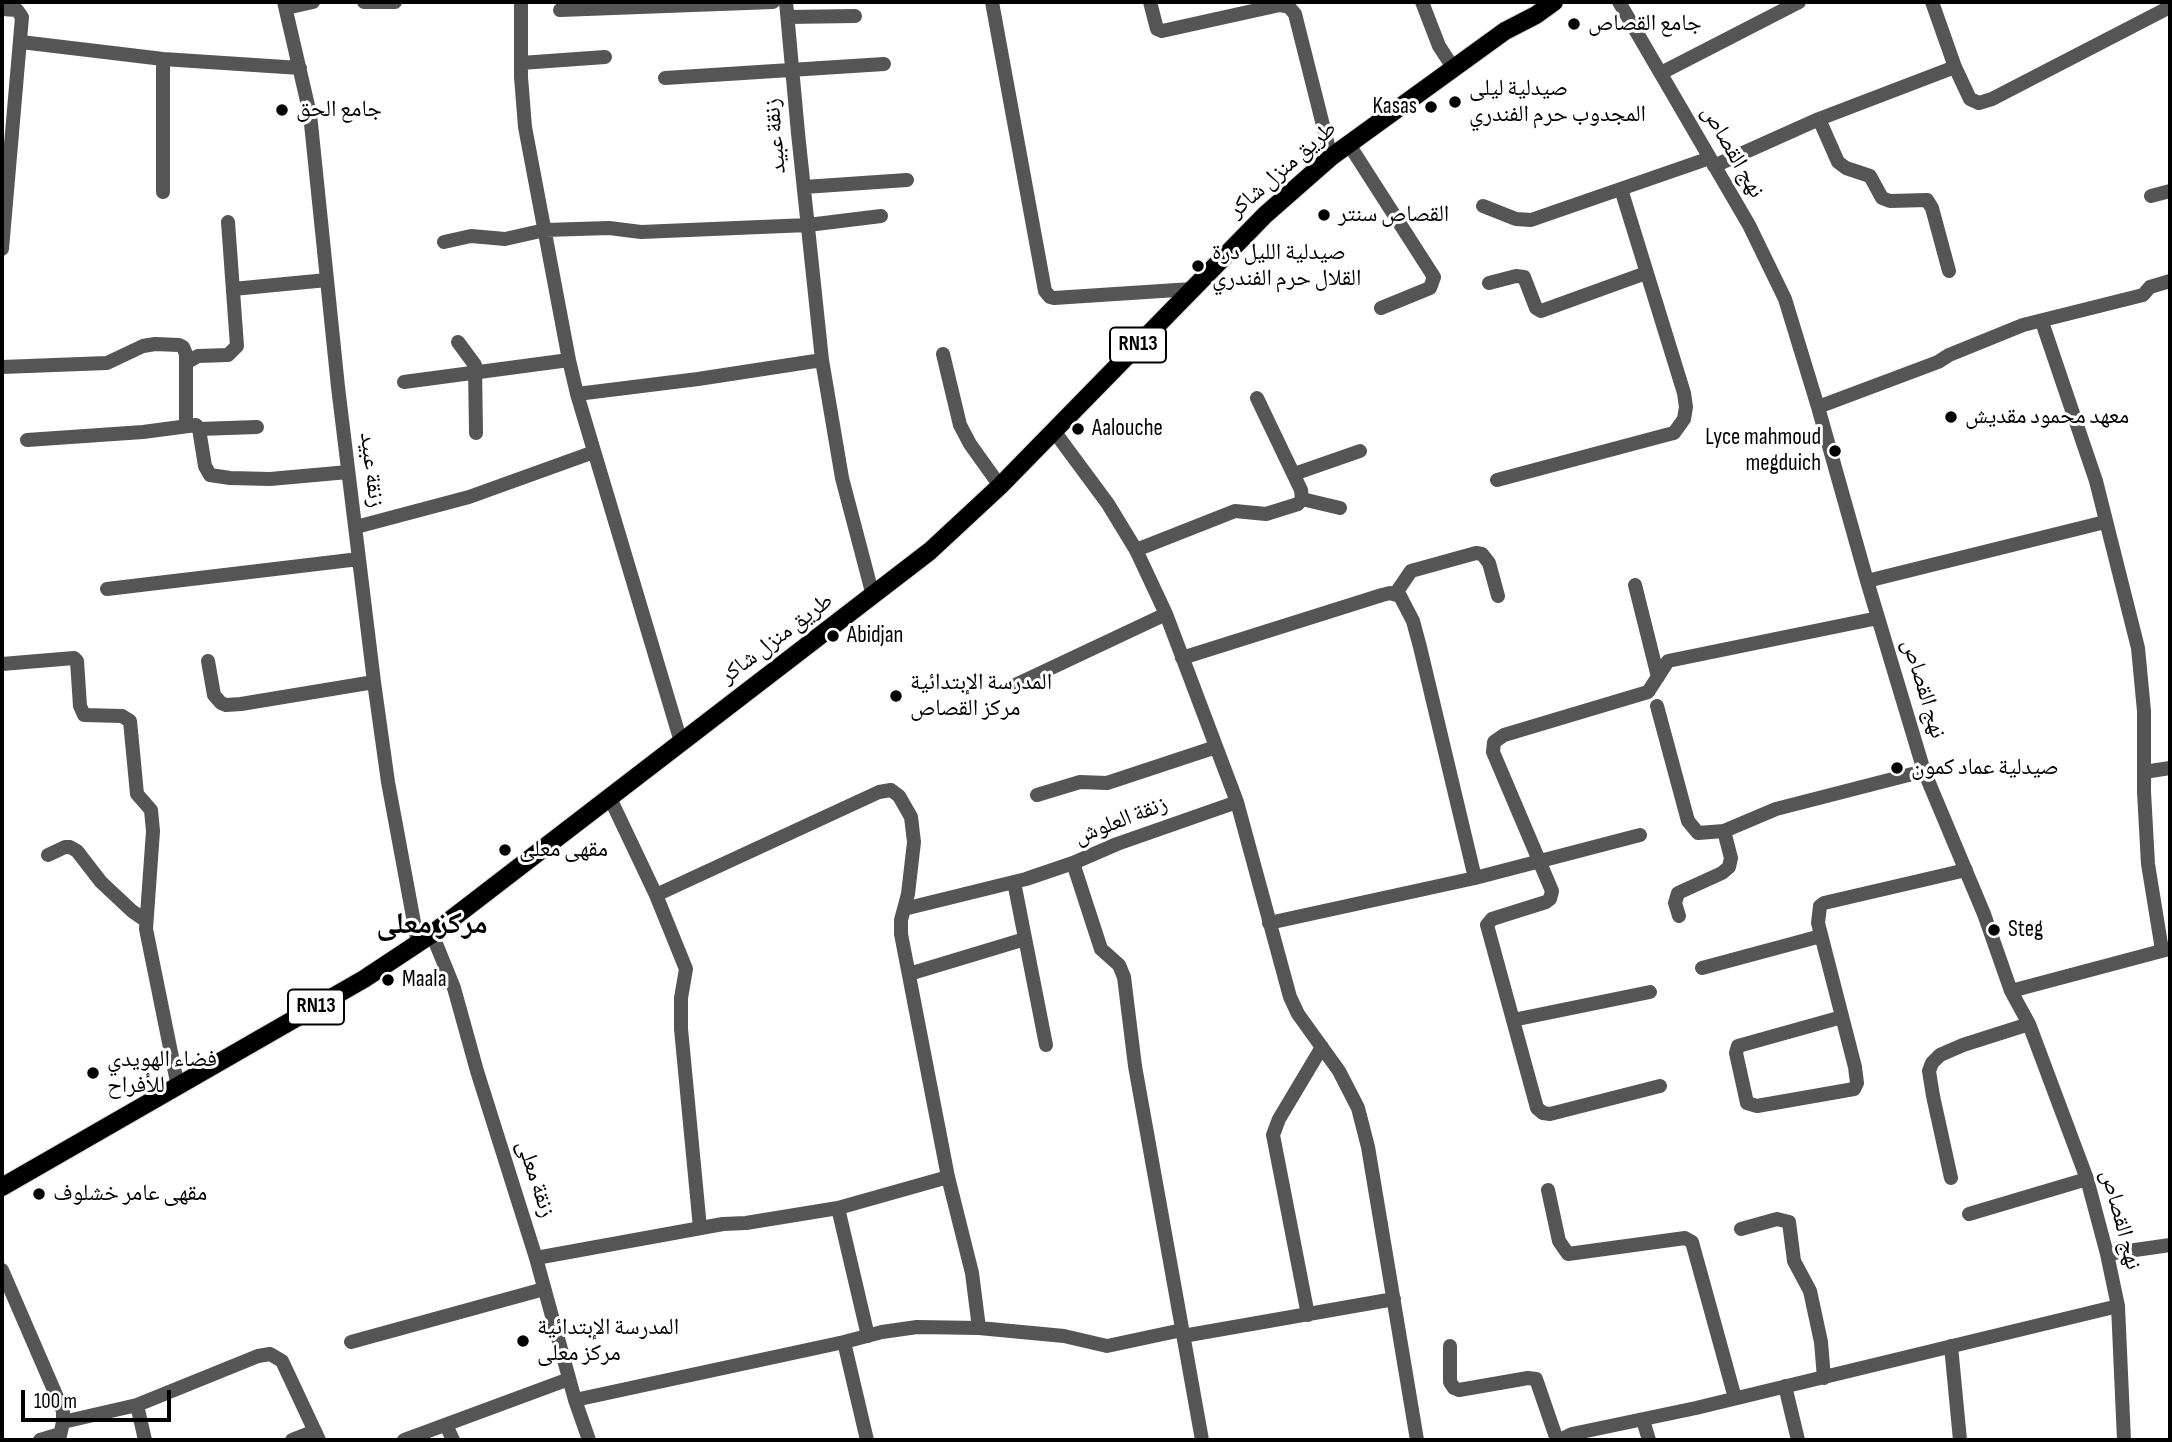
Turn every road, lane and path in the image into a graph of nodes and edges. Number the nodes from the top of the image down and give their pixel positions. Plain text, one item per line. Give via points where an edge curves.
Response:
1 (313, 2) edge
2 (364, 2) edge
3 (395, 2) edge
4 (521, 2) edge
5 (773, 2) edge
6 (786, 2) edge
7 (992, 2) edge
8 (1150, 2) edge
9 (1422, 2) edge
10 (1530, 2) edge
11 (1554, 2) edge
12 (1799, 2) edge
13 (1932, 2) edge
14 (2167, 2) edge
15 (285, 5) edge
16 (1620, 5) edge
17 (2170, 8) edge
18 (2, 9) edge
19 (560, 10) dead end
20 (855, 16) dead end
21 (788, 17) junction
22 (1505, 31) junction
23 (21, 42) junction
24 (605, 57) dead end
25 (163, 59) junction
26 (521, 63) junction
27 (884, 64) dead end
28 (1955, 67) junction
29 (300, 68) junction
30 (1454, 69) junction
31 (793, 71) junction
32 (1661, 73) junction
33 (665, 78) dead end
34 (1819, 119) junction
35 (1348, 144) junction
36 (1331, 157) junction
37 (1712, 162) junction
38 (907, 180) dead end
39 (804, 187) junction
40 (1621, 189) junction
41 (2170, 191) edge
42 (163, 192) dead end
43 (2151, 196) dead end
44 (1483, 206) dead end
45 (881, 216) dead end
46 (228, 222) dead end
47 (808, 225) junction
48 (545, 230) junction
49 (444, 242) dead end
50 (2, 249) edge
51 (1949, 271) dead end
52 (1646, 273) junction
53 (327, 280) junction
54 (2170, 281) edge
55 (1489, 283) dead end
56 (233, 289) junction
57 (1192, 289) junction
58 (1381, 309) dead end
59 (2042, 322) junction
60 (458, 342) dead end
61 (943, 354) dead end
62 (569, 360) junction
63 (822, 360) junction
64 (186, 363) junction
65 (2, 367) edge
66 (476, 373) junction
67 (404, 382) dead end
68 (577, 394) junction
69 (1257, 398) dead end
70 (1818, 407) junction
71 (257, 427) dead end
72 (193, 428) junction
73 (1054, 431) junction
74 (476, 433) dead end
75 (27, 440) dead end
76 (1360, 451) dead end
77 (594, 452) junction
78 (348, 472) junction
79 (1294, 474) junction
80 (1497, 480) dead end
81 (1000, 486) junction
82 (1302, 499) junction
83 (1340, 508) dead end
84 (2105, 522) junction
85 (355, 527) junction
86 (1136, 550) junction
87 (359, 559) junction
88 (1867, 581) junction
89 (1635, 585) dead end
90 (107, 589) dead end
91 (1395, 593) junction
92 (873, 596) junction
93 (1498, 596) dead end
94 (1166, 614) junction
95 (1878, 618) junction
96 (1182, 658) junction
97 (208, 661) dead end
98 (2, 664) edge
99 (1658, 677) junction
100 (374, 682) junction
101 (1013, 686) dead end
102 (1657, 706) dead end
103 (681, 742) junction
104 (1216, 747) junction
105 (2170, 768) edge
106 (1924, 771) junction
107 (2144, 772) junction
108 (1037, 795) dead end
109 (609, 796) junction
110 (1237, 802) junction
111 (1724, 831) junction
112 (1640, 835) dead end
113 (48, 855) dead end
114 (1540, 862) junction
115 (1073, 863) junction
116 (1966, 870) junction
117 (1475, 878) junction
118 (1014, 882) junction
119 (656, 895) junction
120 (904, 909) junction
121 (1679, 916) dead end
122 (145, 920) junction
123 (1269, 923) junction
124 (1821, 936) junction
125 (425, 939) junction
126 (1025, 939) junction
127 (2166, 950) edge
128 (1702, 968) dead end
129 (909, 974) junction
130 (2011, 991) junction
131 (1650, 992) dead end
132 (1842, 1017) junction
133 (1513, 1020) junction
134 (2029, 1024) junction
135 (1046, 1045) dead end
136 (1322, 1047) junction
137 (1660, 1086) dead end
138 (178, 1087) junction
139 (948, 1177) junction
140 (1951, 1178) dead end
141 (2087, 1180) junction
142 (2, 1186) edge
143 (1548, 1190) dead end
144 (838, 1208) junction
145 (1969, 1214) dead end
146 (700, 1228) junction
147 (1741, 1229) dead end
148 (2170, 1245) edge
149 (2107, 1254) junction
150 (536, 1258) junction
151 (2, 1270) edge
152 (544, 1289) junction
153 (1394, 1299) junction
154 (2118, 1306) junction
155 (1308, 1315) junction
156 (979, 1328) junction
157 (1183, 1333) junction
158 (868, 1336) junction
159 (351, 1342) dead end
160 (844, 1342) junction
161 (1450, 1346) dead end
162 (1951, 1346) junction
163 (1824, 1378) junction
164 (569, 1379) junction
165 (1785, 1386) junction
166 (1735, 1398) junction
167 (575, 1400) junction
168 (136, 1405) junction
169 (1643, 1420) junction
170 (446, 1425) junction
171 (61, 1432) edge
172 (316, 1435) edge
173 (40, 1440) edge
174 (145, 1440) edge
175 (292, 1440) edge
176 (404, 1440) edge
177 (453, 1440) edge
178 (589, 1440) edge
179 (866, 1440) edge
180 (1202, 1440) edge
181 (1418, 1440) edge
182 (1558, 1440) edge
183 (1649, 1440) edge
184 (1798, 1440) edge
185 (1960, 1440) edge
186 (2124, 1440) edge

1 - 15 street
2 - 3 street
4 - 26 street
5 - 19 street
6 - 21 street, زنقة عبيد
7 - 57 street via 1045,291 1054,298
8 - 36 street via 1157,29 1162,31 1280,5 1289,7 1295,15
9 - 30 street via 1439,46
10 - 22 main road, طريق منزل شاكر / RN13
11 - 22 main road, طريق منزل شاكر / RN13
12 - 32 street
13 - 28 street
14 - 17 street
15 - 29 street, زنقة عبيد
16 - 32 street, نهج القصاص
17 - 28 street via 1983,103 1970,99
18 - 23 street via 20,13
20 - 21 street
21 - 31 street, زنقة عبيد
22 - 30 main road, طريق منزل شاكر / RN13
23 - 25 street
23 - 50 street
24 - 26 street
25 - 29 street
25 - 42 street
26 - 48 street via 526,127
27 - 31 street
28 - 34 street
29 - 53 street, زنقة عبيد via 310,114
30 - 35 main road, طريق منزل شاكر / RN13
31 - 33 street
31 - 39 street, زنقة عبيد
32 - 37 street, نهج القصاص
34 - 37 street
34 - 51 street via 1838,162 1870,176 1882,198 1930,203
35 - 36 main road, طريق منزل شاكر / RN13
35 - 58 street via 1434,277 1430,288
36 - 57 main road, طريق منزل شاكر / RN13
37 - 40 street
37 - 70 street, نهج القصاص via 1784,299
38 - 39 street
39 - 47 street, زنقة عبيد
40 - 44 street via 1531,220
40 - 52 street
41 - 43 street
45 - 47 street
46 - 56 street
47 - 48 street via 641,232
47 - 63 street, زنقة عبيد
48 - 49 street via 505,239 471,236
48 - 62 street
52 - 55 street via 1541,311 1521,275
52 - 80 street via 1684,393 1681,425 1674,433
53 - 56 street
53 - 78 street, زنقة عبيد
54 - 59 street via 2150,287 2143,295
56 - 64 street via 237,346 228,355 198,356
57 - 73 main road, طريق منزل شاكر / RN13
59 - 70 street via 2023,325
59 - 84 street via 2096,481
60 - 66 street
61 - 81 street via 960,425
62 - 66 street
62 - 68 street
63 - 68 street
63 - 92 street, زنقة عبيد via 842,478
64 - 65 street via 183,347 162,344 143,346 107,363
64 - 72 street
66 - 67 street
66 - 74 street
68 - 77 street
69 - 79 street
70 - 88 street, نهج القصاص
71 - 72 street
72 - 75 street
72 - 78 street via 210,475 270,479
73 - 81 main road, طريق منزل شاكر / RN13
73 - 86 street
76 - 79 street
77 - 85 street via 469,497
77 - 103 street
78 - 85 street, زنقة عبيد
79 - 82 street
81 - 92 main road, طريق منزل شاكر / RN13
82 - 83 street
82 - 86 street via 1266,514 1235,511
84 - 88 street
84 - 107 street via 2138,648
85 - 87 street, زنقة عبيد
86 - 94 street
87 - 90 street
87 - 100 street, زنقة عبيد
88 - 95 street, نهج القصاص
89 - 99 street
91 - 93 street via 1415,570 1476,553 1489,563
91 - 96 street
91 - 117 street via 1402,597 1420,647
92 - 103 main road, طريق منزل شاكر / RN13
94 - 96 street
94 - 101 street
95 - 99 street via 1672,660
95 - 106 street, نهج القصاص
96 - 104 street
97 - 100 street via 214,695 226,705
98 - 122 street via 74,658 84,715 122,716 130,721 137,794 150,810 153,831
99 - 114 street via 1643,694 1504,735 1494,742 1493,752
100 - 125 street, زنقة عبيد via 390,795
102 - 111 street via 1688,821 1698,833
103 - 109 main road, طريق منزل شاكر / RN13
104 - 108 street via 1107,783 1080,782
104 - 110 street
105 - 107 street
106 - 111 street via 1776,809
106 - 116 street, نهج القصاص
107 - 127 street via 2148,864
109 - 119 street
109 - 125 main road, طريق منزل شاكر / RN13
110 - 115 street, زنقة العلوش
110 - 123 street
111 - 121 street via 1729,867 1678,893
112 - 114 street
113 - 122 street via 65,847 77,851 101,882
114 - 117 street
114 - 133 street via 1552,891 1550,899 1492,919 1487,925
115 - 118 street
115 - 157 street, زنقة العلوش via 1101,949 1125,977 1135,1066
116 - 124 street via 1824,903 1818,916
116 - 130 street, نهج القصاص
117 - 123 street
118 - 120 street
118 - 126 street
119 - 120 street via 891,790 906,807 913,829 912,873
119 - 146 street via 686,969 681,1029
120 - 129 street via 901,934
122 - 138 street
123 - 136 street via 1294,1005
124 - 128 street
124 - 132 street
125 - 138 main road, طريق منزل شاكر / RN13
125 - 150 street, زنقة معلى via 454,988
126 - 129 street
126 - 135 street
127 - 130 street
129 - 139 street
130 - 134 street, نهج القصاص
131 - 133 street
132 - 132 street via 1856,1087 1757,1107 1747,1103 1738,1046
133 - 137 street via 1537,1108 1543,1113
134 - 140 street via 1940,1055 1929,1070
134 - 141 street, نهج القصاص
136 - 153 street via 1358,1108
136 - 155 street via 1273,1135
138 - 142 main road, طريق منزل شاكر / RN13
139 - 144 street
139 - 156 street via 972,1273
141 - 145 street
141 - 149 street, نهج القصاص
143 - 166 street via 1559,1241 1568,1254 1685,1238 1692,1242
144 - 146 street
144 - 158 street
146 - 150 street
147 - 163 street via 1777,1219 1789,1222 1794,1261 1810,1291
148 - 149 street
149 - 154 street, نهج القصاص
150 - 152 street, زنقة معلى
151 - 171 street via 63,1412
152 - 159 street
152 - 164 street, زنقة معلى
153 - 155 street
153 - 181 street
154 - 162 street
154 - 186 street, نهج القصاص
155 - 157 street
156 - 157 street via 1064,1336 1107,1346
156 - 158 street via 917,1327
157 - 180 street, زنقة العلوش
158 - 160 street
160 - 167 street
160 - 179 street
161 - 182 street via 1450,1382 1459,1390 1536,1379
162 - 163 street
162 - 185 street
163 - 165 street
164 - 167 street, زنقة معلى
164 - 170 street
165 - 166 street
165 - 184 street
166 - 169 street
167 - 178 street, زنقة معلى
168 - 171 street
168 - 172 street via 270,1354 282,1361
168 - 174 street
169 - 182 street
169 - 183 street
170 - 176 street
170 - 177 street
171 - 173 street
172 - 175 street

